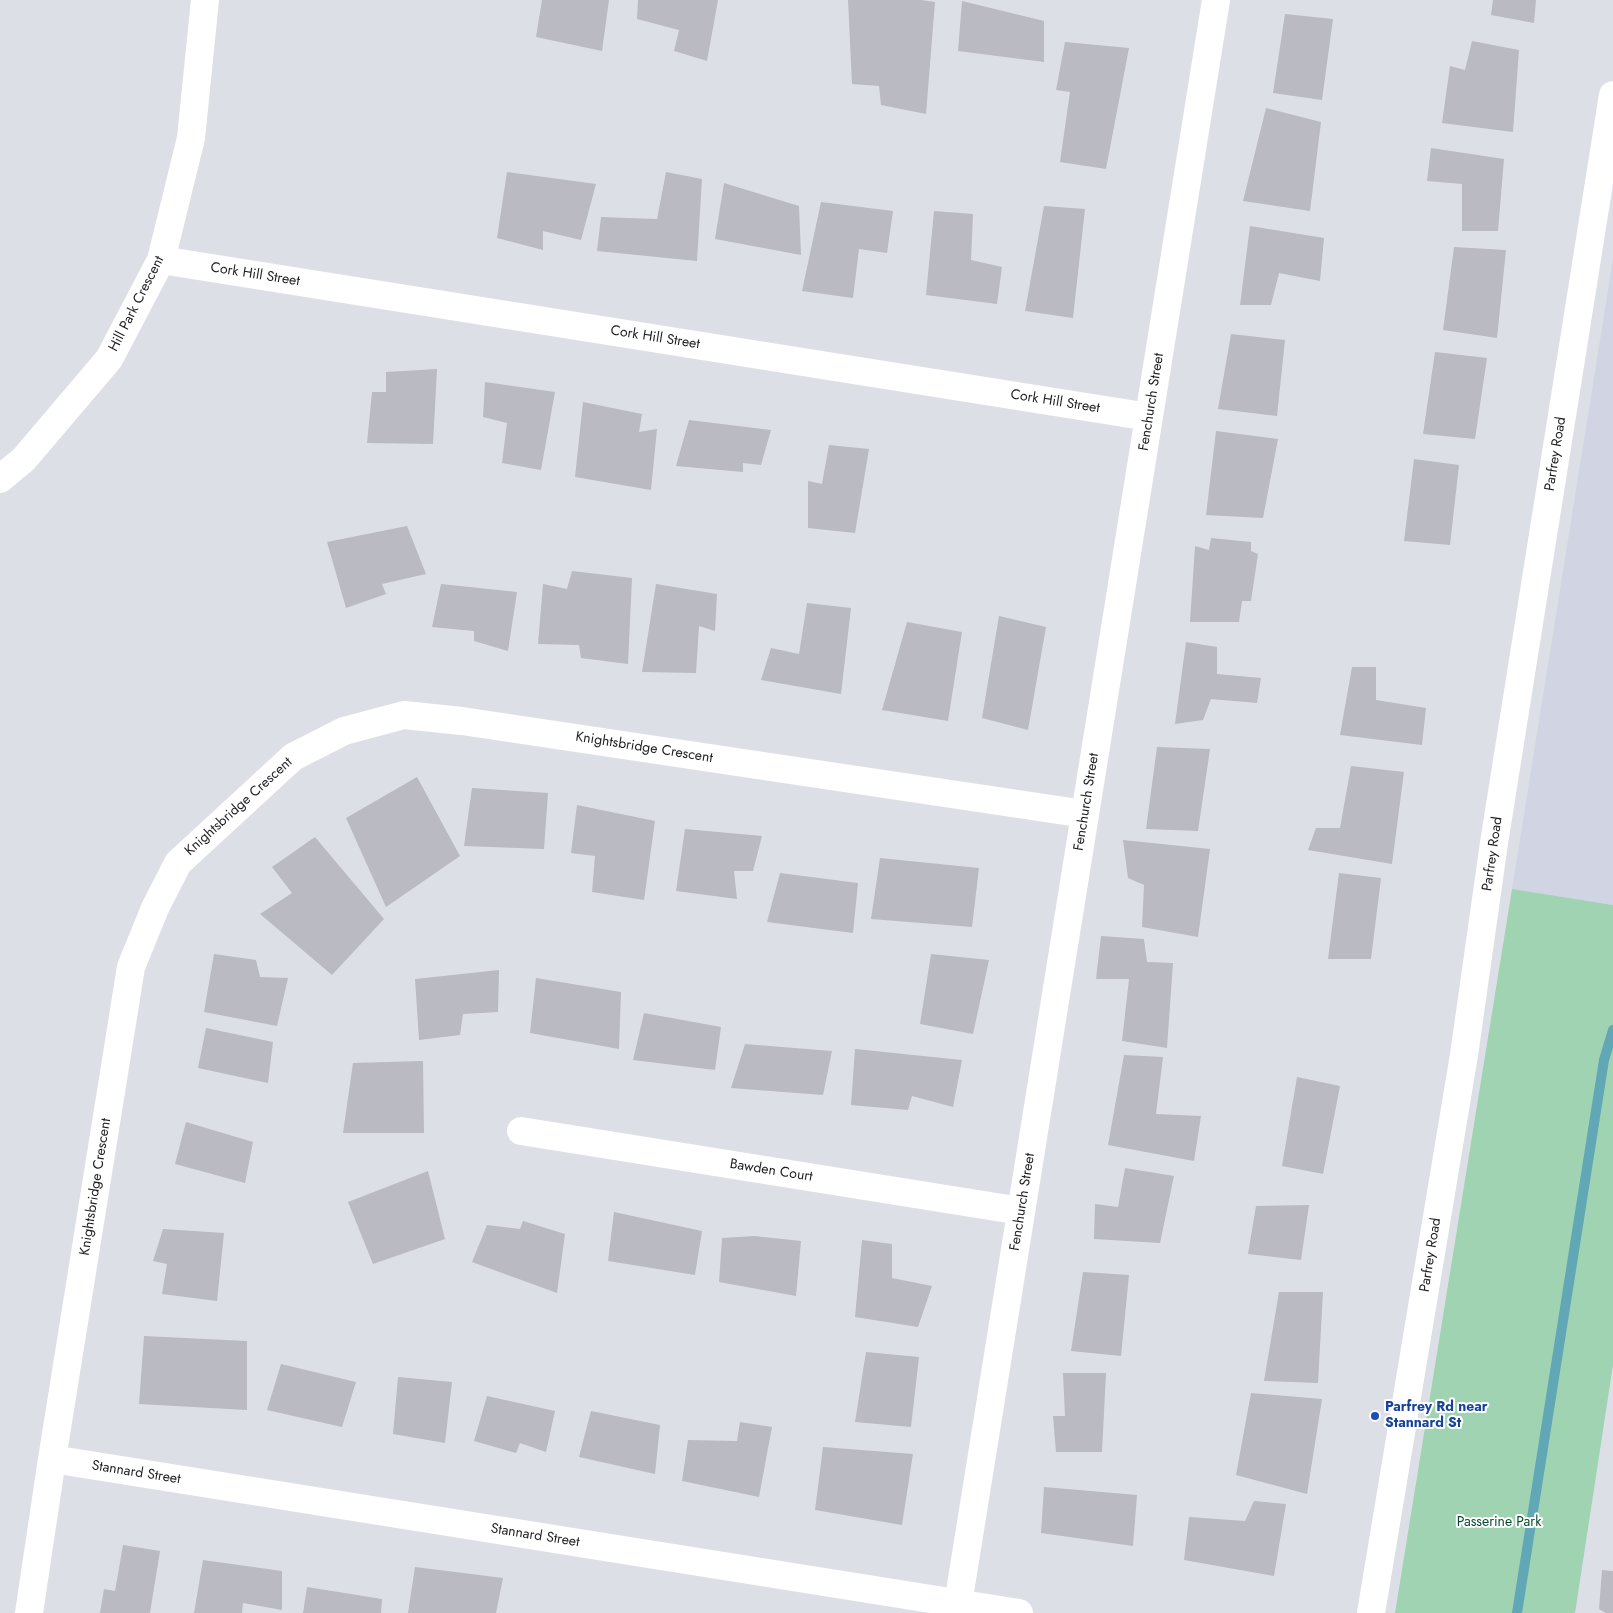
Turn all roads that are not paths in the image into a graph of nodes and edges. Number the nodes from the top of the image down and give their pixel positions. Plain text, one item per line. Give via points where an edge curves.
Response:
1 (205, 0) edge
2 (1216, 0) edge
3 (1613, 96) edge
4 (161, 260) junction
5 (1149, 417) junction
6 (0, 479) edge
7 (1085, 814) junction
8 (521, 1131) dead end
9 (1021, 1211) junction
10 (52, 1459) junction
11 (958, 1604) junction
12 (29, 1613) edge
13 (1019, 1613) edge
14 (1371, 1613) edge

1 - 4 street, Hill Park Crescent via 191,138
2 - 5 street, Fenchurch Street
3 - 14 street, Parfrey Road via 1494,843 1464,1055
4 - 5 street, Cork Hill Street
4 - 6 street, Hill Park Crescent via 109,360 24,459
5 - 7 street, Fenchurch Street
7 - 9 street, Fenchurch Street
7 - 10 street, Knightsbridge Crescent via 404,715 344,731 293,757 178,863 131,967
8 - 9 street, Bawden Court
9 - 11 street, Fenchurch Street
10 - 11 street, Stannard Street
10 - 12 street, Knightsbridge Crescent
11 - 13 street, Stannard Street

